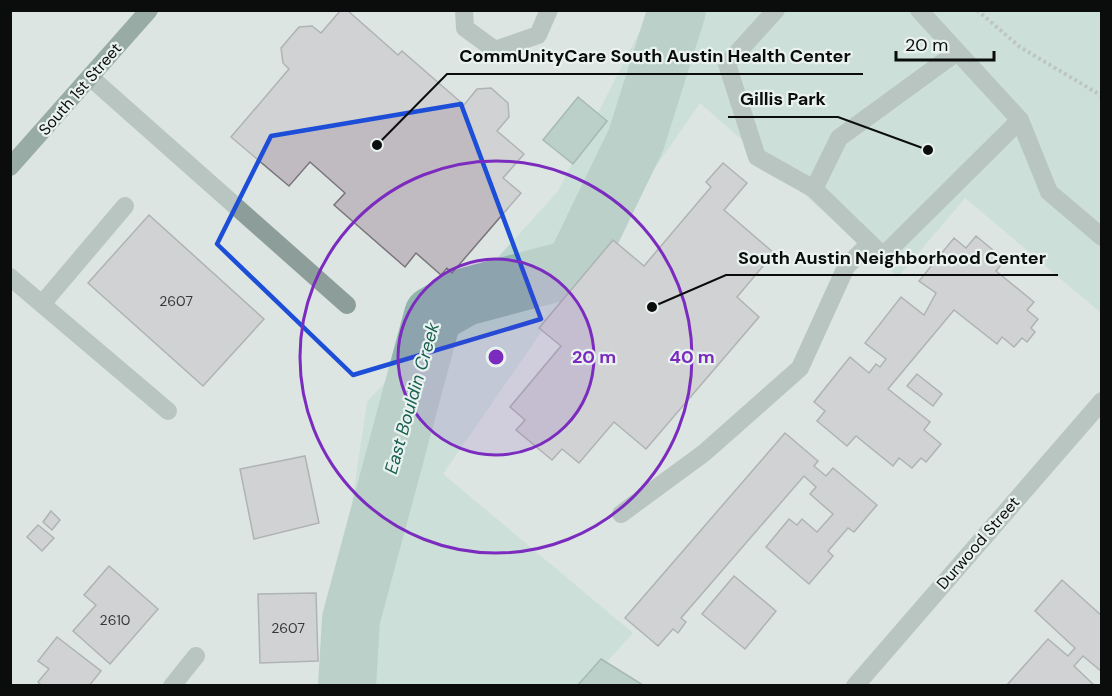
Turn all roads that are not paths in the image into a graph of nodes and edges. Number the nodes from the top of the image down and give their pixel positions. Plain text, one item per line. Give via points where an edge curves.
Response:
1 (149, 10) edge
2 (464, 10) edge
3 (549, 10) edge
4 (776, 10) edge
5 (919, 10) edge
6 (957, 52) junction
7 (90, 77) junction
8 (1020, 120) junction
9 (10, 167) edge
10 (814, 189) junction
11 (125, 206) dead end
12 (1101, 237) edge
13 (870, 243) junction
14 (10, 277) edge
15 (42, 304) junction
16 (347, 305) dead end
17 (1101, 401) edge
18 (168, 411) dead end
19 (621, 514) dead end
20 (196, 656) dead end
21 (172, 686) edge
22 (855, 686) edge

1 - 7 main road, South 1st Street
2 - 3 street via 465,28 495,50 538,35
4 - 10 street via 727,64 758,157
5 - 6 street
6 - 8 street
6 - 10 street via 839,138
7 - 9 main road, South 1st Street
7 - 16 street
8 - 12 street via 1049,192
8 - 13 street via 883,256
10 - 13 street
11 - 15 street
13 - 19 street via 846,267 800,368 704,453
14 - 15 street
15 - 18 street
17 - 22 street, Durwood Street
20 - 21 street

